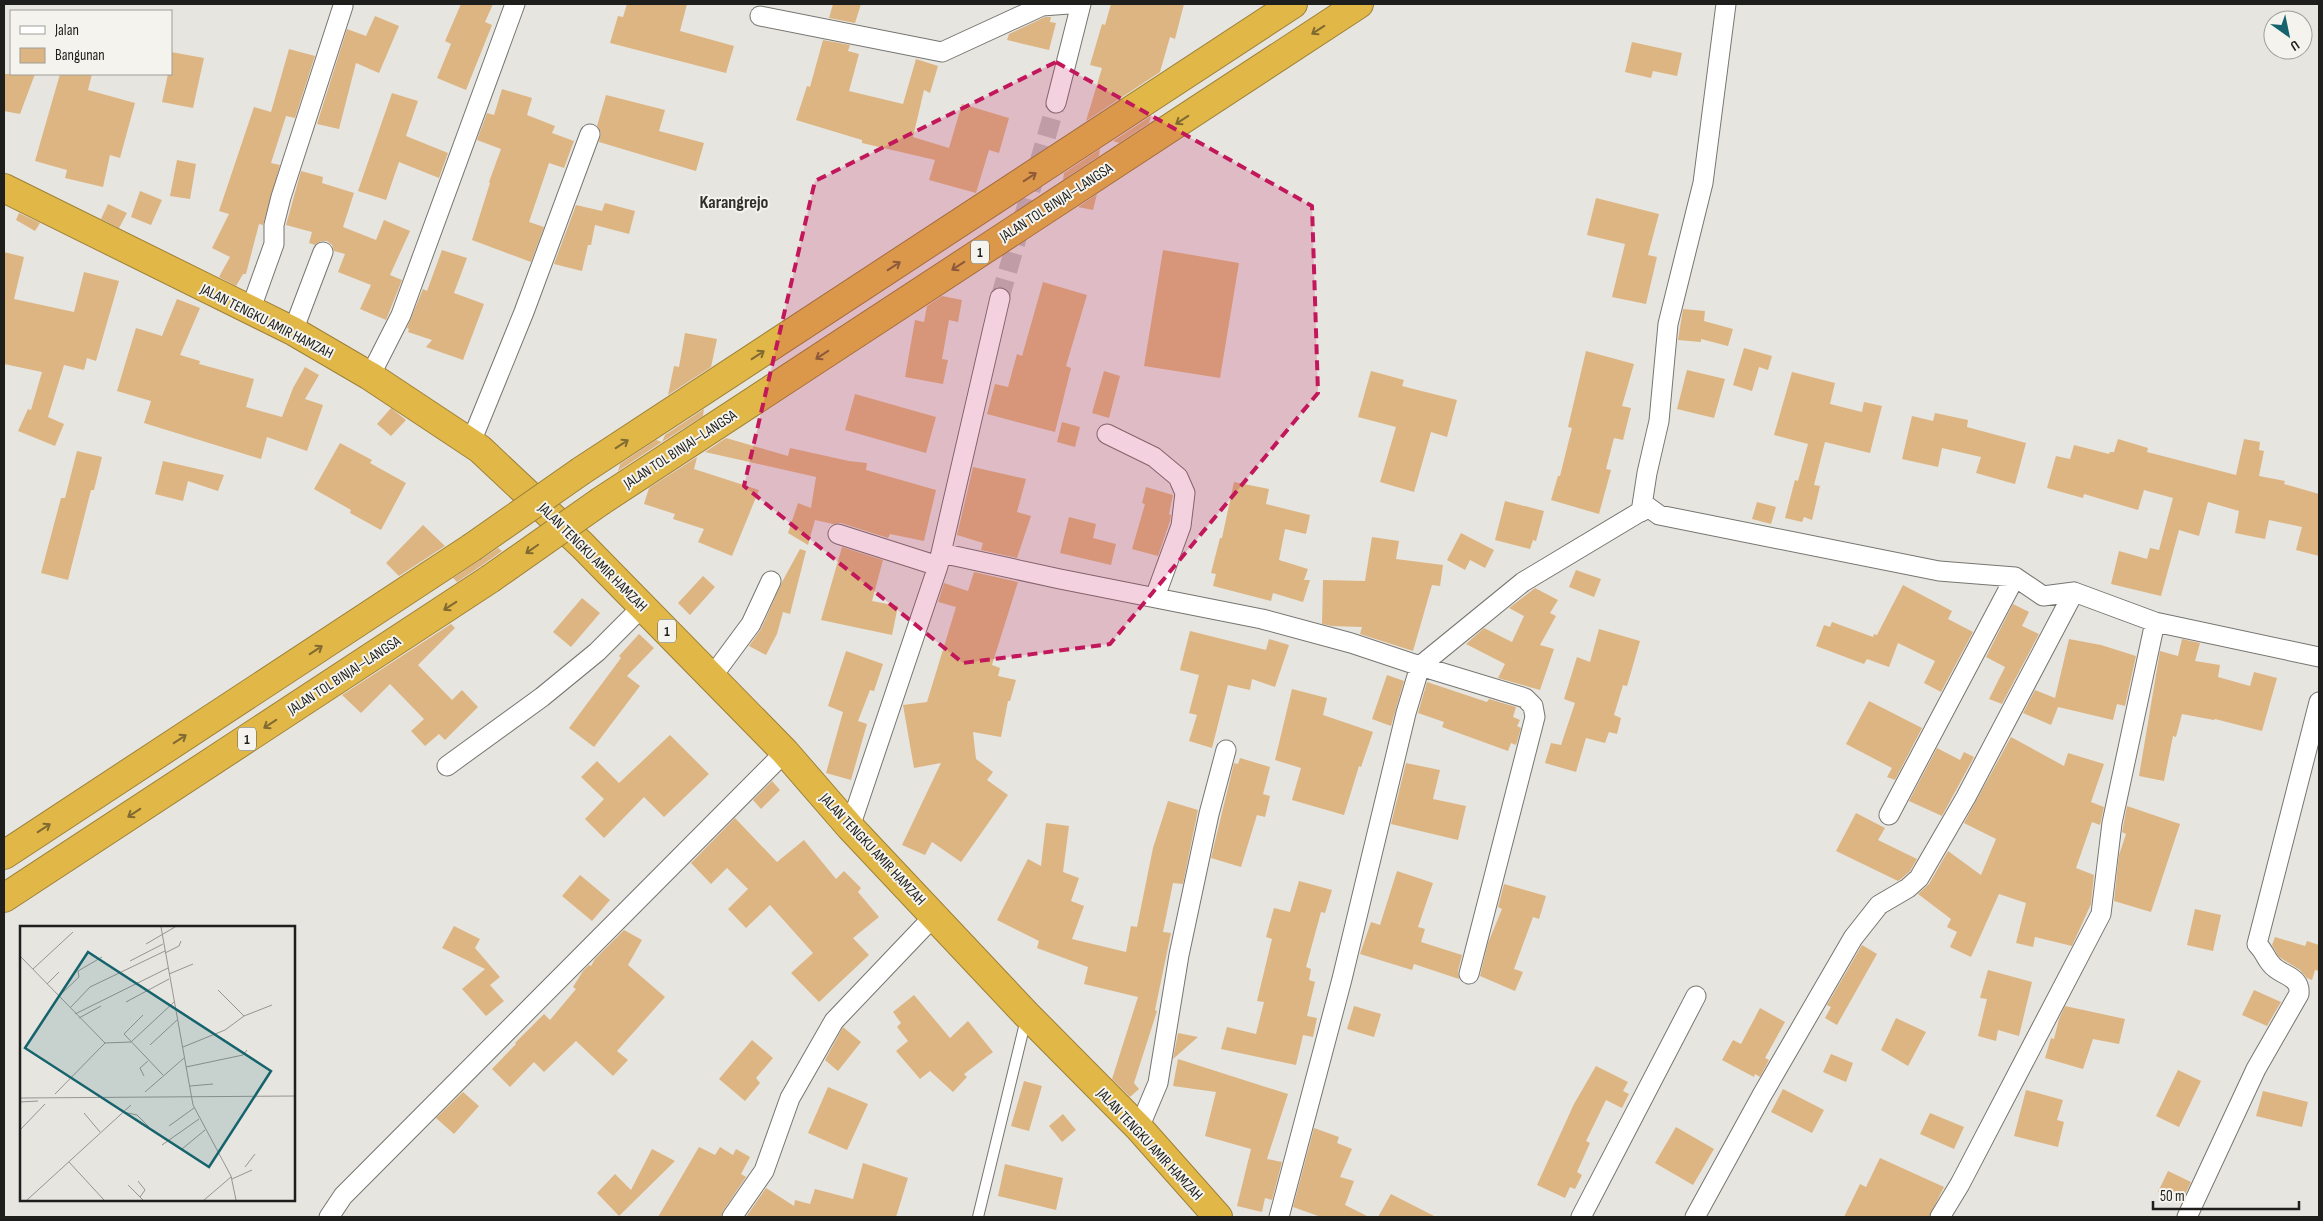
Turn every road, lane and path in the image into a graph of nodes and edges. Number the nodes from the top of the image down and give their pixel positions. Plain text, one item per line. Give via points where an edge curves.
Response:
1 (515, 4) edge
2 (1069, 4) edge
3 (1081, 4) edge
4 (1293, 4) edge
5 (1359, 4) edge
6 (1726, 4) edge
7 (343, 6) dead end
8 (760, 16) dead end
9 (1056, 103) tunnel mouth
10 (590, 134) dead end
11 (4, 188) edge
12 (324, 252) dead end
13 (1000, 298) tunnel mouth
14 (250, 311) junction
15 (293, 331) junction
16 (370, 376) junction
17 (1107, 434) dead end
18 (471, 442) junction
19 (1648, 507) junction
20 (838, 534) dead end
21 (940, 560) junction
22 (2015, 578) junction
23 (771, 581) dead end
24 (2074, 592) junction
25 (1155, 597) junction
26 (643, 606) junction
27 (2155, 622) junction
28 (2319, 657) edge
29 (1420, 666) junction
30 (711, 678) junction
31 (2319, 702) edge
32 (1226, 750) dead end
33 (785, 752) junction
34 (447, 766) dead end
35 (1889, 815) dead end
36 (850, 826) junction
37 (4, 855) edge
38 (4, 898) edge
39 (935, 915) junction
40 (1469, 974) dead end
41 (1696, 996) dead end
42 (1027, 1015) junction
43 (1139, 1128) junction
44 (329, 1217) edge
45 (732, 1217) edge
46 (978, 1217) edge
47 (1218, 1217) edge
48 (1279, 1217) edge
49 (1580, 1217) edge
50 (1695, 1217) edge
51 (1940, 1217) edge
52 (2187, 1217) edge

1 - 16 street via 401,315
2 - 8 street via 1042,6 942,52
3 - 9 street
37 -> 4 highway, 1, bridge via 471,548 581,471
5 -> 38 highway, JALAN TOL BINJAI–LANGSA / 1, bridge via 601,501 490,579
6 - 19 street via 1703,183 1668,324 1659,420 1641,512
7 - 14 street via 281,197 274,225 274,244
10 - 18 street via 524,312
11 - 14 highway, JALAN TENGKU AMIR HAMZAH / 1
12 - 15 street
13 - 21 street
14 - 15 highway, JALAN TENGKU AMIR HAMZAH / 1
15 - 16 highway, JALAN TENGKU AMIR HAMZAH / 1
16 - 18 highway, JALAN TENGKU AMIR HAMZAH / 1
17 - 25 street via 1154,457 1178,477 1185,493 1181,526
18 - 26 highway, JALAN TENGKU AMIR HAMZAH / 1
19 - 22 street via 1659,515 1939,572
19 - 29 street via 1523,582
20 - 21 street
21 - 25 street
21 - 36 street
22 - 24 street via 2043,596
22 - 35 street
23 - 30 street via 751,624
24 - 27 street
24 - 50 street via 1966,797 1919,878 1879,904 1853,938
25 - 29 street via 1262,619
26 - 30 highway, JALAN TENGKU AMIR HAMZAH / 1
26 - 34 street via 596,652 542,697
27 - 28 street
27 - 51 street via 2112,823 2101,914
29 - 40 street via 1525,698 1535,712
29 - 48 street
30 - 33 highway, JALAN TENGKU AMIR HAMZAH / 1
31 - 52 street via 2257,944 2271,966 2296,981 2300,987 2299,994 2256,1069
32 - 43 street via 1179,955 1158,1083
33 - 36 highway, JALAN TENGKU AMIR HAMZAH / 1
33 - 44 street via 343,1196
36 - 39 highway, JALAN TENGKU AMIR HAMZAH / 1
39 - 42 highway, JALAN TENGKU AMIR HAMZAH / 1
39 - 45 street via 834,1022 790,1098 764,1171
41 - 49 street
42 - 43 highway, JALAN TENGKU AMIR HAMZAH / 1
42 - 46 lane
43 - 47 highway, JALAN TENGKU AMIR HAMZAH / 1

